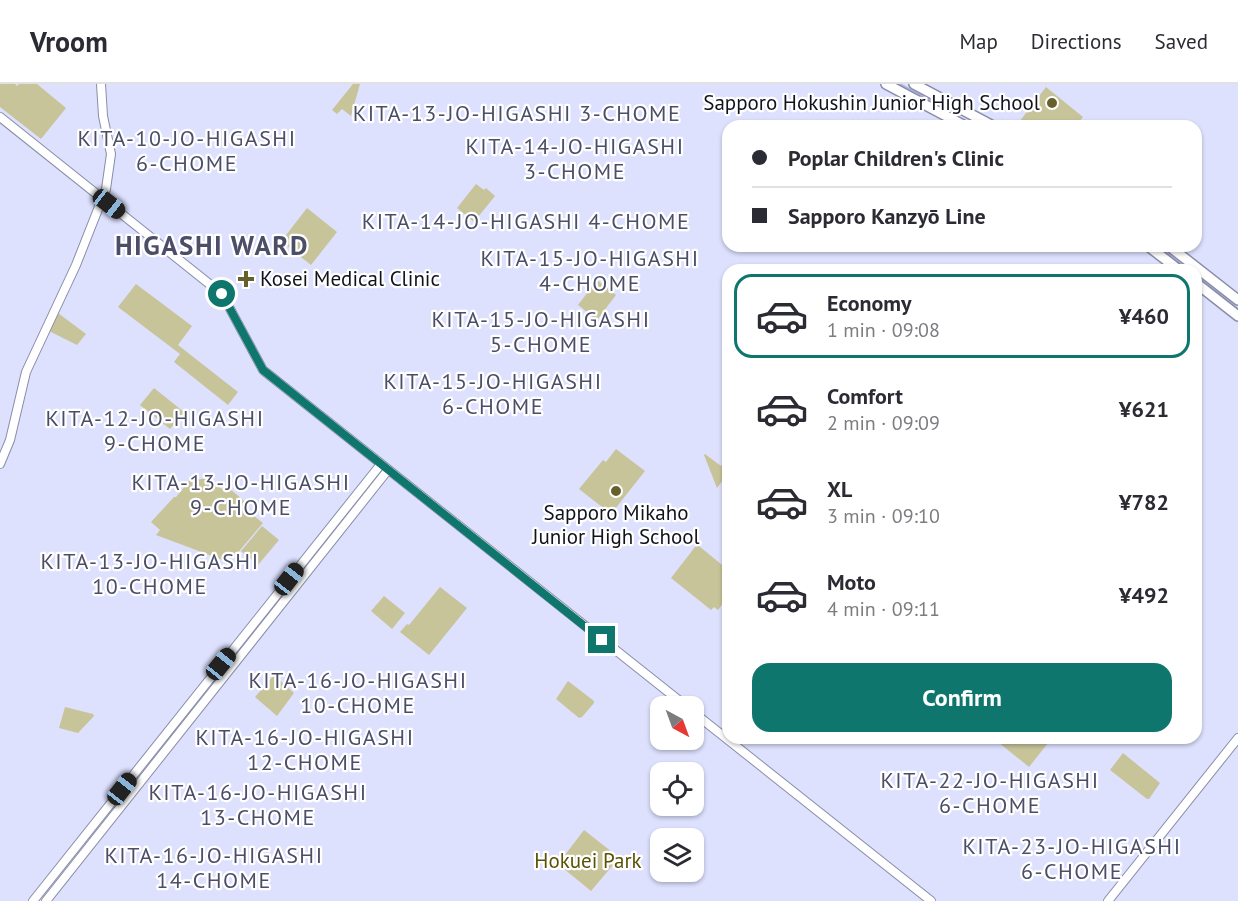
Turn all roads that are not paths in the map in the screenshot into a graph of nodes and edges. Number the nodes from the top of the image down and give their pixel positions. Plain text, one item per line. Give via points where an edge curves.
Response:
1 (101, 84) edge
2 (886, 84) edge
3 (914, 84) edge
4 (0, 117) edge
5 (954, 120) edge
6 (982, 120) edge
7 (102, 198) junction
8 (1156, 252) edge
9 (1177, 252) edge
10 (1171, 264) edge
11 (1192, 264) edge
12 (1202, 272) edge
13 (1202, 288) edge
14 (1238, 300) edge
15 (1238, 316) edge
16 (0, 464) edge
17 (381, 464) junction
18 (388, 470) junction
19 (673, 696) edge
20 (704, 721) edge
21 (722, 735) edge
22 (1238, 738) edge
23 (733, 744) edge
24 (33, 901) edge
25 (46, 901) edge
26 (931, 901) edge
27 (1108, 901) edge

1 - 7 main road via 111,154
2 - 5 highway
3 - 6 highway
4 - 7 main road
7 - 16 main road via 26,372 10,440
7 - 17 main road via 222,294 263,370
8 - 10 highway
9 - 11 highway
12 - 14 highway
13 - 15 highway
17 - 18 main road
17 - 24 main road
18 - 19 main road
18 - 25 main road
20 - 21 main road
22 - 27 main road
23 - 26 main road

